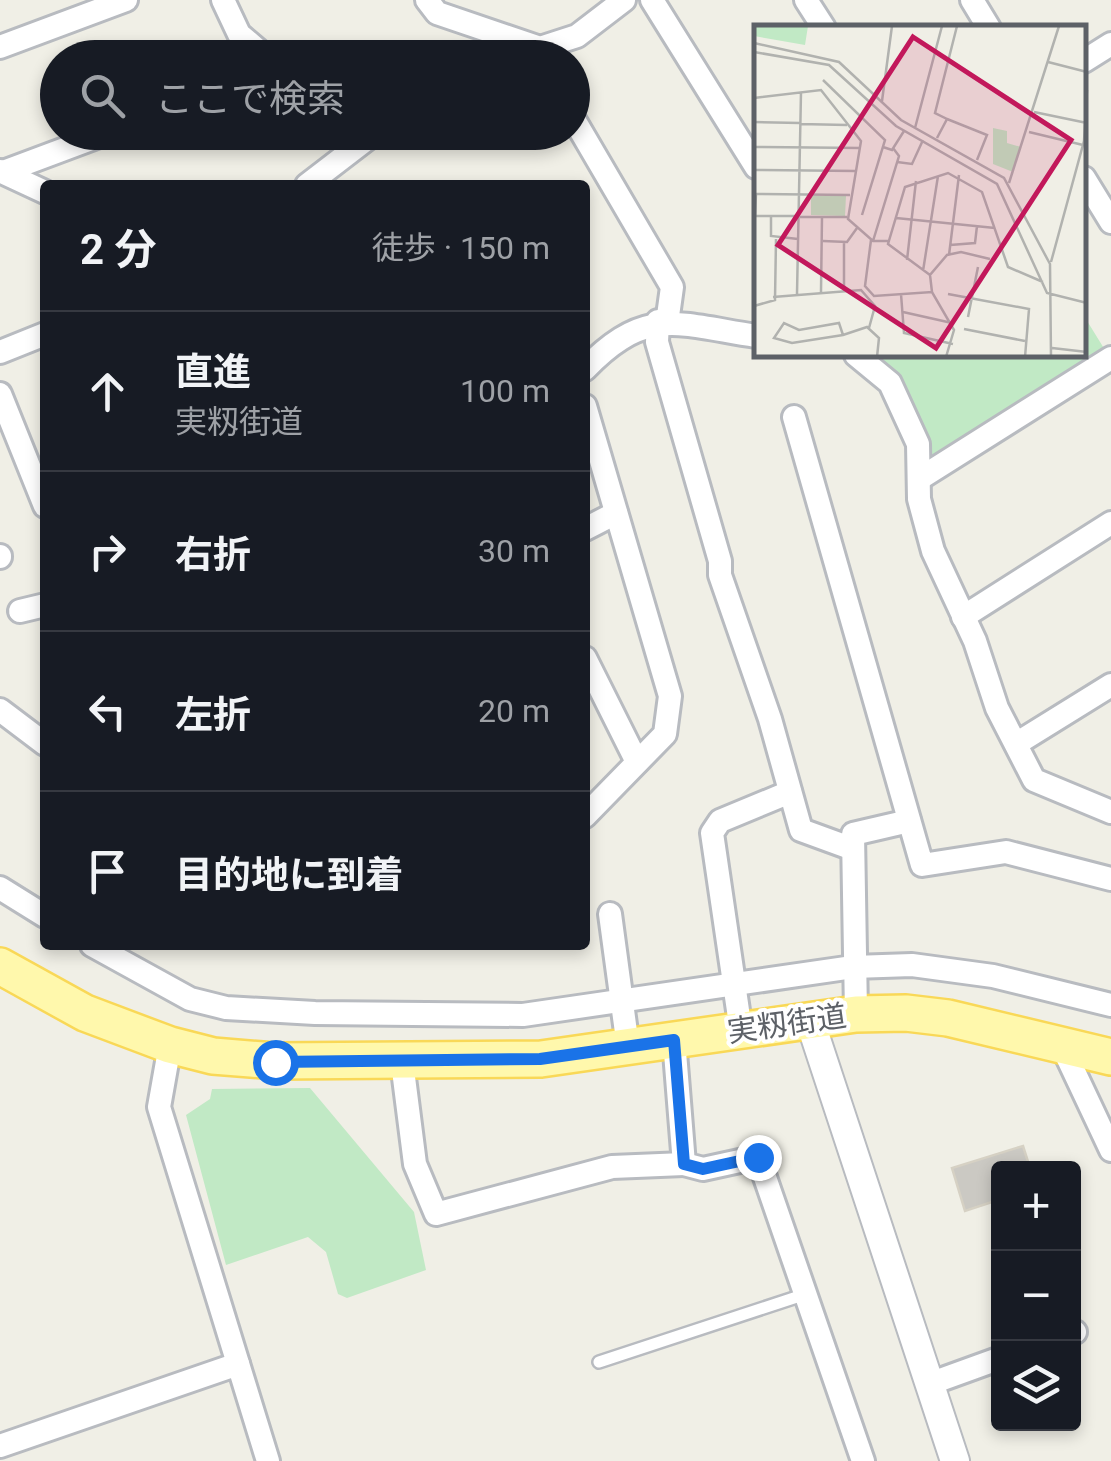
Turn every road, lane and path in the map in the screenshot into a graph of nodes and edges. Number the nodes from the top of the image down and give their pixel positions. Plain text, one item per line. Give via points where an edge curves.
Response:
1 (126, 0) edge
2 (223, 0) edge
3 (427, 0) edge
4 (624, 0) edge
5 (652, 0) edge
6 (806, 0) edge
7 (972, 0) edge
8 (822, 25) edge
9 (987, 25) edge
10 (246, 40) edge
11 (507, 40) edge
12 (568, 40) edge
13 (1111, 44) edge
14 (0, 47) edge
15 (1086, 61) edge
16 (590, 147) edge
17 (60, 150) edge
18 (348, 150) edge
19 (354, 150) edge
20 (350, 153) junction
21 (754, 164) edge
22 (1, 171) edge
23 (315, 180) edge
24 (1086, 182) edge
25 (40, 190) edge
26 (1102, 211) edge
27 (662, 322) junction
28 (40, 336) edge
29 (754, 336) edge
30 (0, 352) edge
31 (862, 358) edge
32 (1111, 358) edge
33 (590, 364) edge
34 (0, 394) edge
35 (794, 418) dead end
36 (590, 423) edge
37 (920, 480) junction
38 (40, 494) edge
39 (616, 512) junction
40 (1111, 523) edge
41 (590, 526) edge
42 (40, 607) edge
43 (20, 610) dead end
44 (963, 616) junction
45 (590, 668) edge
46 (1111, 684) edge
47 (0, 710) edge
48 (40, 740) edge
49 (1016, 744) junction
50 (637, 762) junction
51 (790, 792) junction
52 (590, 811) edge
53 (1111, 812) edge
54 (909, 820) junction
55 (853, 850) junction
56 (1111, 880) edge
57 (0, 888) edge
58 (40, 913) edge
59 (610, 914) dead end
60 (100, 950) edge
61 (0, 966) edge
62 (853, 967) junction
63 (734, 985) junction
64 (622, 1002) junction
65 (1111, 1005) edge
66 (856, 1014) junction
67 (810, 1020) junction
68 (741, 1030) junction
69 (674, 1040) junction
70 (170, 1045) junction
71 (1062, 1046) junction
72 (628, 1047) junction
73 (1111, 1057) edge
74 (402, 1062) junction
75 (1111, 1150) edge
76 (684, 1164) junction
77 (806, 1294) junction
78 (600, 1362) dead end
79 (991, 1362) edge
80 (238, 1364) junction
81 (929, 1384) junction
82 (0, 1446) edge
83 (268, 1461) edge
84 (863, 1461) edge
85 (954, 1461) edge

1 - 14 street
2 - 10 street
3 - 11 street via 437,13
4 - 12 street
5 - 21 street
6 - 8 street
7 - 9 street
13 - 15 street
16 - 27 street via 672,287
17 - 22 street
18 - 20 street
19 - 20 street
20 - 23 street
22 - 25 street
24 - 26 street
27 - 29 street
27 - 33 street via 618,338
27 - 51 street via 657,342 720,575
28 - 30 street
31 - 37 street via 890,383 918,444
32 - 37 street
34 - 38 street
35 - 54 street
36 - 39 street
37 - 44 street via 933,551
39 - 41 street
39 - 50 street via 670,696 664,734
40 - 44 street
42 - 43 street
44 - 49 street
45 - 50 street
46 - 49 street
47 - 48 street
49 - 53 street via 1034,780
50 - 52 street
51 - 55 street via 801,830
51 - 63 street via 720,821 712,832
54 - 55 street via 853,834
54 - 56 street via 922,865 1006,852
55 - 62 street
57 - 58 street
59 - 64 street
60 - 64 street via 165,988 226,1008 484,1016
61 - 70 main road, 実籾街道 via 86,1013
62 - 63 street
62 - 65 street via 994,976
62 - 66 street
63 - 64 street
63 - 68 street
64 - 72 street
66 - 67 main road, 実籾街道
66 - 71 main road, 実籾街道 via 948,1018
67 - 68 main road, 実籾街道
67 - 81 street
68 - 69 main road, 実籾街道
69 - 72 main road, 実籾街道
69 - 76 street
70 - 74 main road, 実籾街道 via 275,1062
70 - 80 street via 158,1107
71 - 73 main road, 実籾街道
71 - 75 street
72 - 74 main road, 実籾街道 via 540,1059
74 - 76 street via 415,1164 436,1214 612,1166
76 - 77 street via 703,1169 758,1157
77 - 78 lane
77 - 84 street
79 - 81 street
80 - 82 street
80 - 83 street
81 - 85 street

